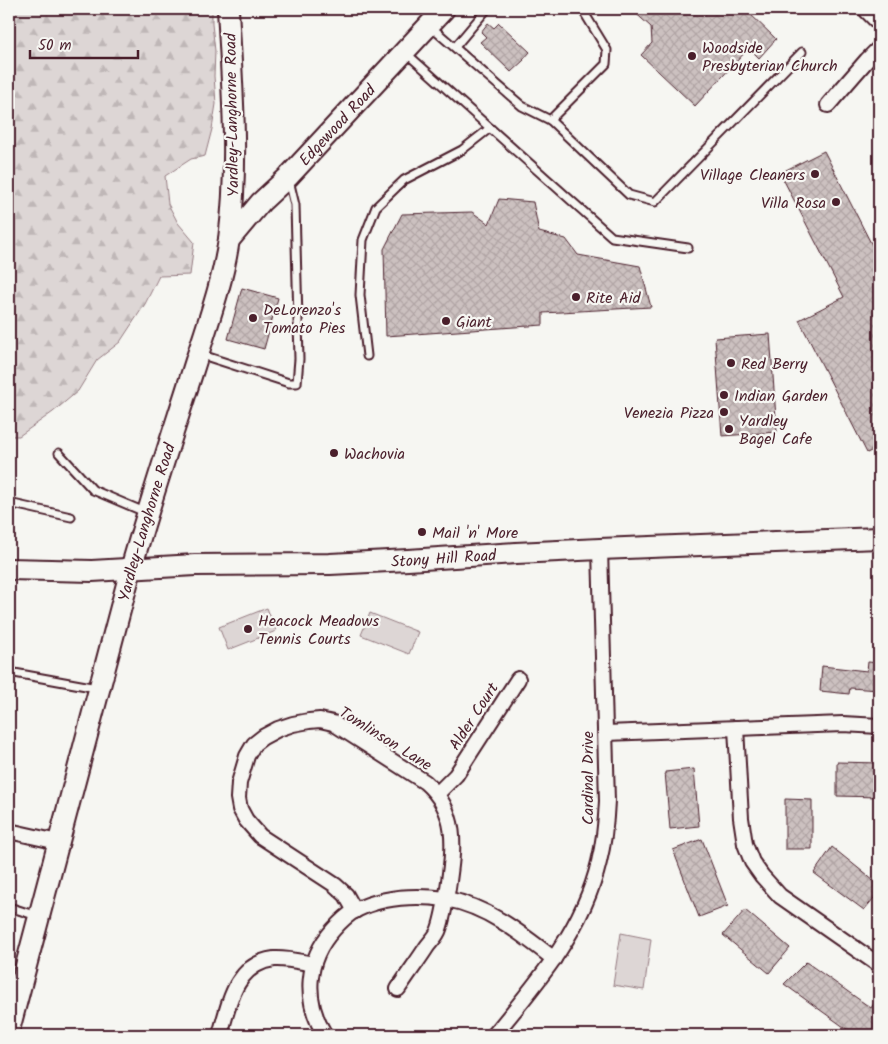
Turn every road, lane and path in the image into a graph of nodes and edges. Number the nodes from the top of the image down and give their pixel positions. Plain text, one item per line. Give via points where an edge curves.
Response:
1 (228, 9) edge
2 (444, 9) edge
3 (487, 9) edge
4 (582, 9) edge
5 (869, 9) edge
6 (879, 19) edge
7 (429, 25) junction
8 (455, 47) junction
9 (879, 48) edge
10 (405, 52) junction
11 (802, 52) dead end
12 (828, 105) dead end
13 (550, 120) junction
14 (490, 128) junction
15 (288, 177) junction
16 (229, 240) junction
17 (688, 248) dead end
18 (198, 354) junction
19 (367, 356) dead end
20 (59, 453) dead end
21 (9, 503) edge
22 (147, 513) junction
23 (71, 517) dead end
24 (879, 538) edge
25 (600, 549) junction
26 (9, 569) edge
27 (131, 569) junction
28 (9, 672) edge
29 (518, 679) dead end
30 (99, 688) junction
31 (879, 726) edge
32 (736, 728) junction
33 (606, 733) junction
34 (437, 794) junction
35 (9, 831) edge
36 (58, 842) junction
37 (446, 899) junction
38 (9, 907) edge
39 (355, 911) junction
40 (39, 916) junction
41 (554, 960) junction
42 (313, 964) junction
43 (879, 965) edge
44 (398, 989) dead end
45 (9, 1030) edge
46 (220, 1035) edge
47 (325, 1035) edge
48 (494, 1035) edge

1 - 16 street, Yardley-Langhorne Road via 234,148
2 - 7 street, Edgewood Road
3 - 8 lane
4 - 13 lane via 607,50 606,64
5 - 6 street
7 - 8 lane
7 - 10 street, Edgewood Road
8 - 13 lane via 522,106
9 - 12 street
10 - 14 lane
10 - 15 street, Edgewood Road
11 - 13 lane via 655,202 629,195
14 - 17 lane via 612,237
14 - 19 lane via 462,150 404,180 376,207 362,240 360,295
15 - 16 street, Edgewood Road via 261,202
15 - 18 lane via 295,205 297,383
16 - 18 street, Yardley-Langhorne Road
18 - 22 street, Yardley-Langhorne Road
20 - 22 lane via 94,490
21 - 23 lane
22 - 27 street, Yardley-Langhorne Road
24 - 25 street, Stony Hill Road
25 - 27 street, Stony Hill Road via 330,564
25 - 33 street, Cardinal Drive
26 - 27 street, Stony Hill Road
27 - 30 street, Yardley-Langhorne Road
28 - 30 lane
29 - 34 street, Alder Court via 456,775
30 - 36 street, Yardley-Langhorne Road
31 - 32 street via 843,724
32 - 33 street
32 - 43 street via 741,818 752,862 780,896
33 - 41 street, Cardinal Drive via 608,801 600,862 578,918
34 - 37 street, Tomlinson Lane via 453,835 453,858
34 - 39 street, Tomlinson Lane via 425,782 333,723 309,720 293,724 254,744 238,783 240,809 246,820 260,836 335,885
35 - 36 street
36 - 40 street, Yardley-Langhorne Road
37 - 39 street via 397,898
37 - 41 street via 471,905 489,914
37 - 44 street, Tomlinson Lane via 439,930
38 - 40 lane
39 - 42 street via 328,936
40 - 45 street, Yardley-Langhorne Road
41 - 48 street, Cardinal Drive
42 - 46 street via 275,959 244,975 235,986
42 - 47 street via 311,993 315,1013

